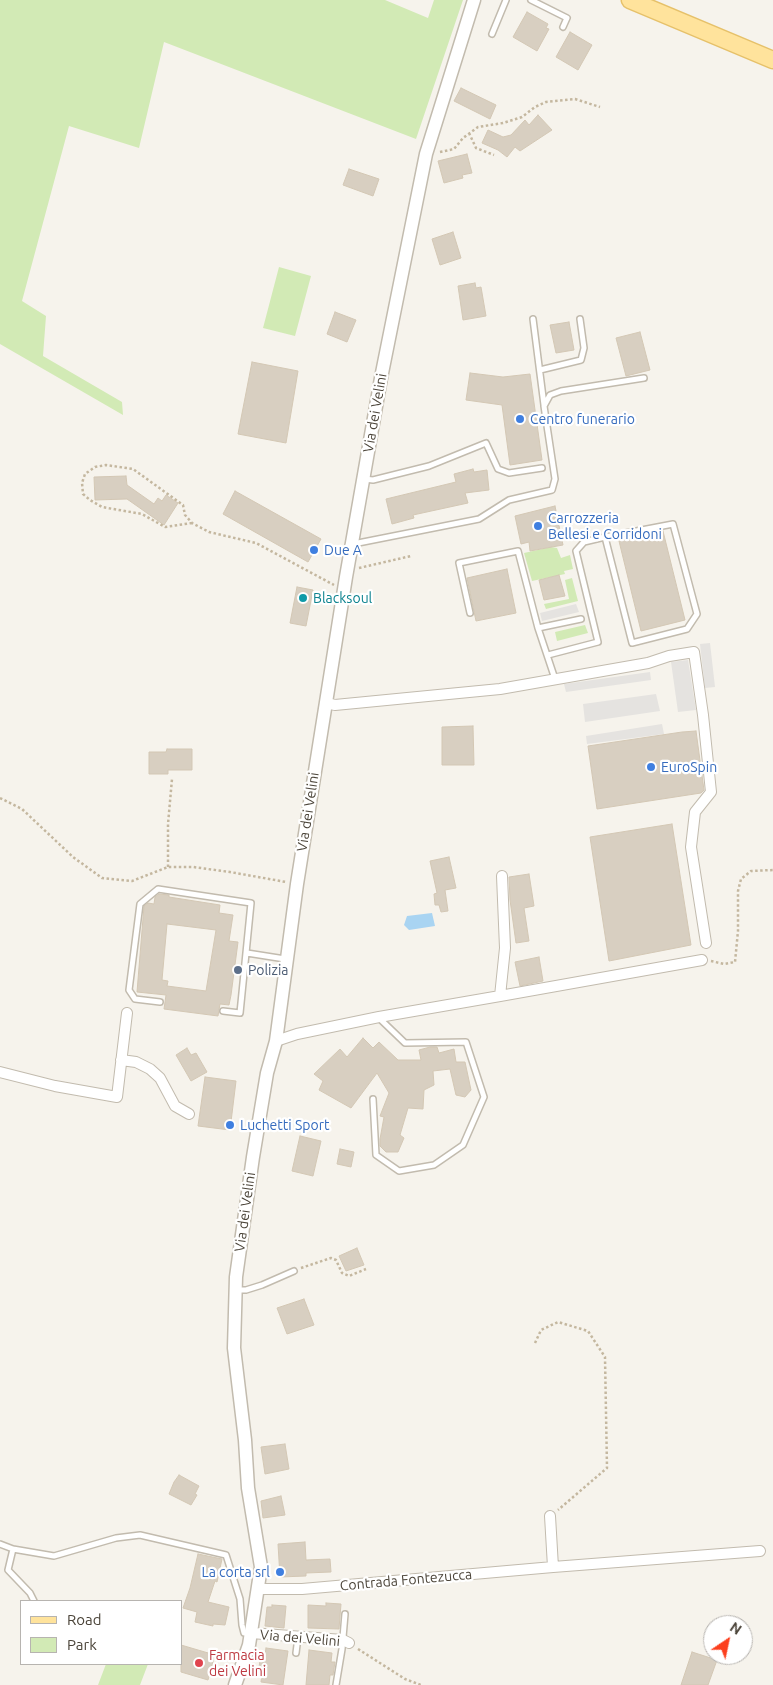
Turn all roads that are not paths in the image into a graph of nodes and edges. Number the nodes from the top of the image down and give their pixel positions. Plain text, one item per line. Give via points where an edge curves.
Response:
1 (474, 0) edge
2 (506, 0) edge
3 (532, 0) edge
4 (630, 0) edge
5 (563, 27) dead end
6 (492, 34) dead end
7 (773, 60) edge
8 (533, 319) dead end
9 (580, 319) dead end
10 (540, 370) junction
11 (644, 378) dead end
12 (544, 406) junction
13 (542, 468) dead end
14 (363, 479) junction
15 (605, 537) junction
16 (353, 544) junction
17 (470, 612) dead end
18 (581, 619) dead end
19 (538, 628) junction
20 (548, 655) junction
21 (555, 679) junction
22 (326, 703) junction
23 (502, 876) dead end
24 (706, 943) dead end
25 (247, 952) junction
26 (286, 960) junction
27 (702, 960) road end
28 (500, 996) junction
29 (160, 1002) dead end
30 (224, 1011) dead end
31 (126, 1012) dead end
32 (379, 1017) junction
33 (276, 1041) junction
34 (121, 1060) junction
35 (0, 1072) edge
36 (373, 1099) dead end
37 (189, 1114) dead end
38 (294, 1271) road end
39 (236, 1290) junction
40 (550, 1516) road end
41 (0, 1544) edge
42 (13, 1549) junction
43 (760, 1551) dead end
44 (553, 1567) junction
45 (258, 1590) junction
46 (34, 1600) edge
47 (345, 1614) dead end
48 (251, 1633) junction
49 (298, 1637) junction
50 (346, 1642) junction
51 (296, 1653) dead end
52 (235, 1685) edge
53 (336, 1685) edge

1 - 14 street, Via dei Velini via 426,154
2 - 6 lane
3 - 5 lane via 567,18
4 - 7 main road
8 - 10 lane
9 - 10 lane via 584,348 581,360
10 - 12 lane
11 - 12 lane via 561,391 550,395
12 - 16 lane via 554,479 552,490 509,500 479,519
13 - 14 lane via 509,472 498,469 486,443 429,466 373,480
14 - 16 street, Via dei Velini
15 - 15 lane via 632,643 688,629 697,614 673,524
15 - 20 lane via 584,542 576,551 598,642
16 - 22 street, Via dei Velini
17 - 19 lane via 459,563 518,551
18 - 19 lane
19 - 20 lane
20 - 21 lane
21 - 22 street via 500,689 335,705
21 - 24 street via 694,652 711,792 695,812 691,847
22 - 26 street, Via dei Velini
23 - 28 street via 505,948
25 - 26 lane
25 - 29 lane via 251,903 158,889 140,904 129,990 135,999
25 - 30 lane via 240,1013
26 - 33 street, Via dei Velini
27 - 28 street
28 - 32 street
31 - 34 street
32 - 33 street
32 - 36 lane via 405,1043 466,1042 484,1097 463,1145 434,1165 399,1171 376,1155
33 - 39 street, Via dei Velini via 253,1157
34 - 35 street via 117,1097
34 - 37 street via 136,1062 150,1069 160,1078 175,1106
38 - 39 lane via 262,1285
39 - 45 street, Via dei Velini via 234,1348 248,1488 261,1567
40 - 44 street
41 - 42 lane
42 - 46 lane via 8,1570
42 - 48 lane via 54,1556 116,1538 140,1535 226,1555 240,1599 244,1633
43 - 44 street, Contrada Fontezucca
44 - 45 street, Contrada Fontezucca
45 - 48 street, Via dei Velini
47 - 50 lane
48 - 49 street, Via dei Velini
48 - 52 street, Via dei Velini
49 - 50 street, Via dei Velini
49 - 51 lane
50 - 53 lane

